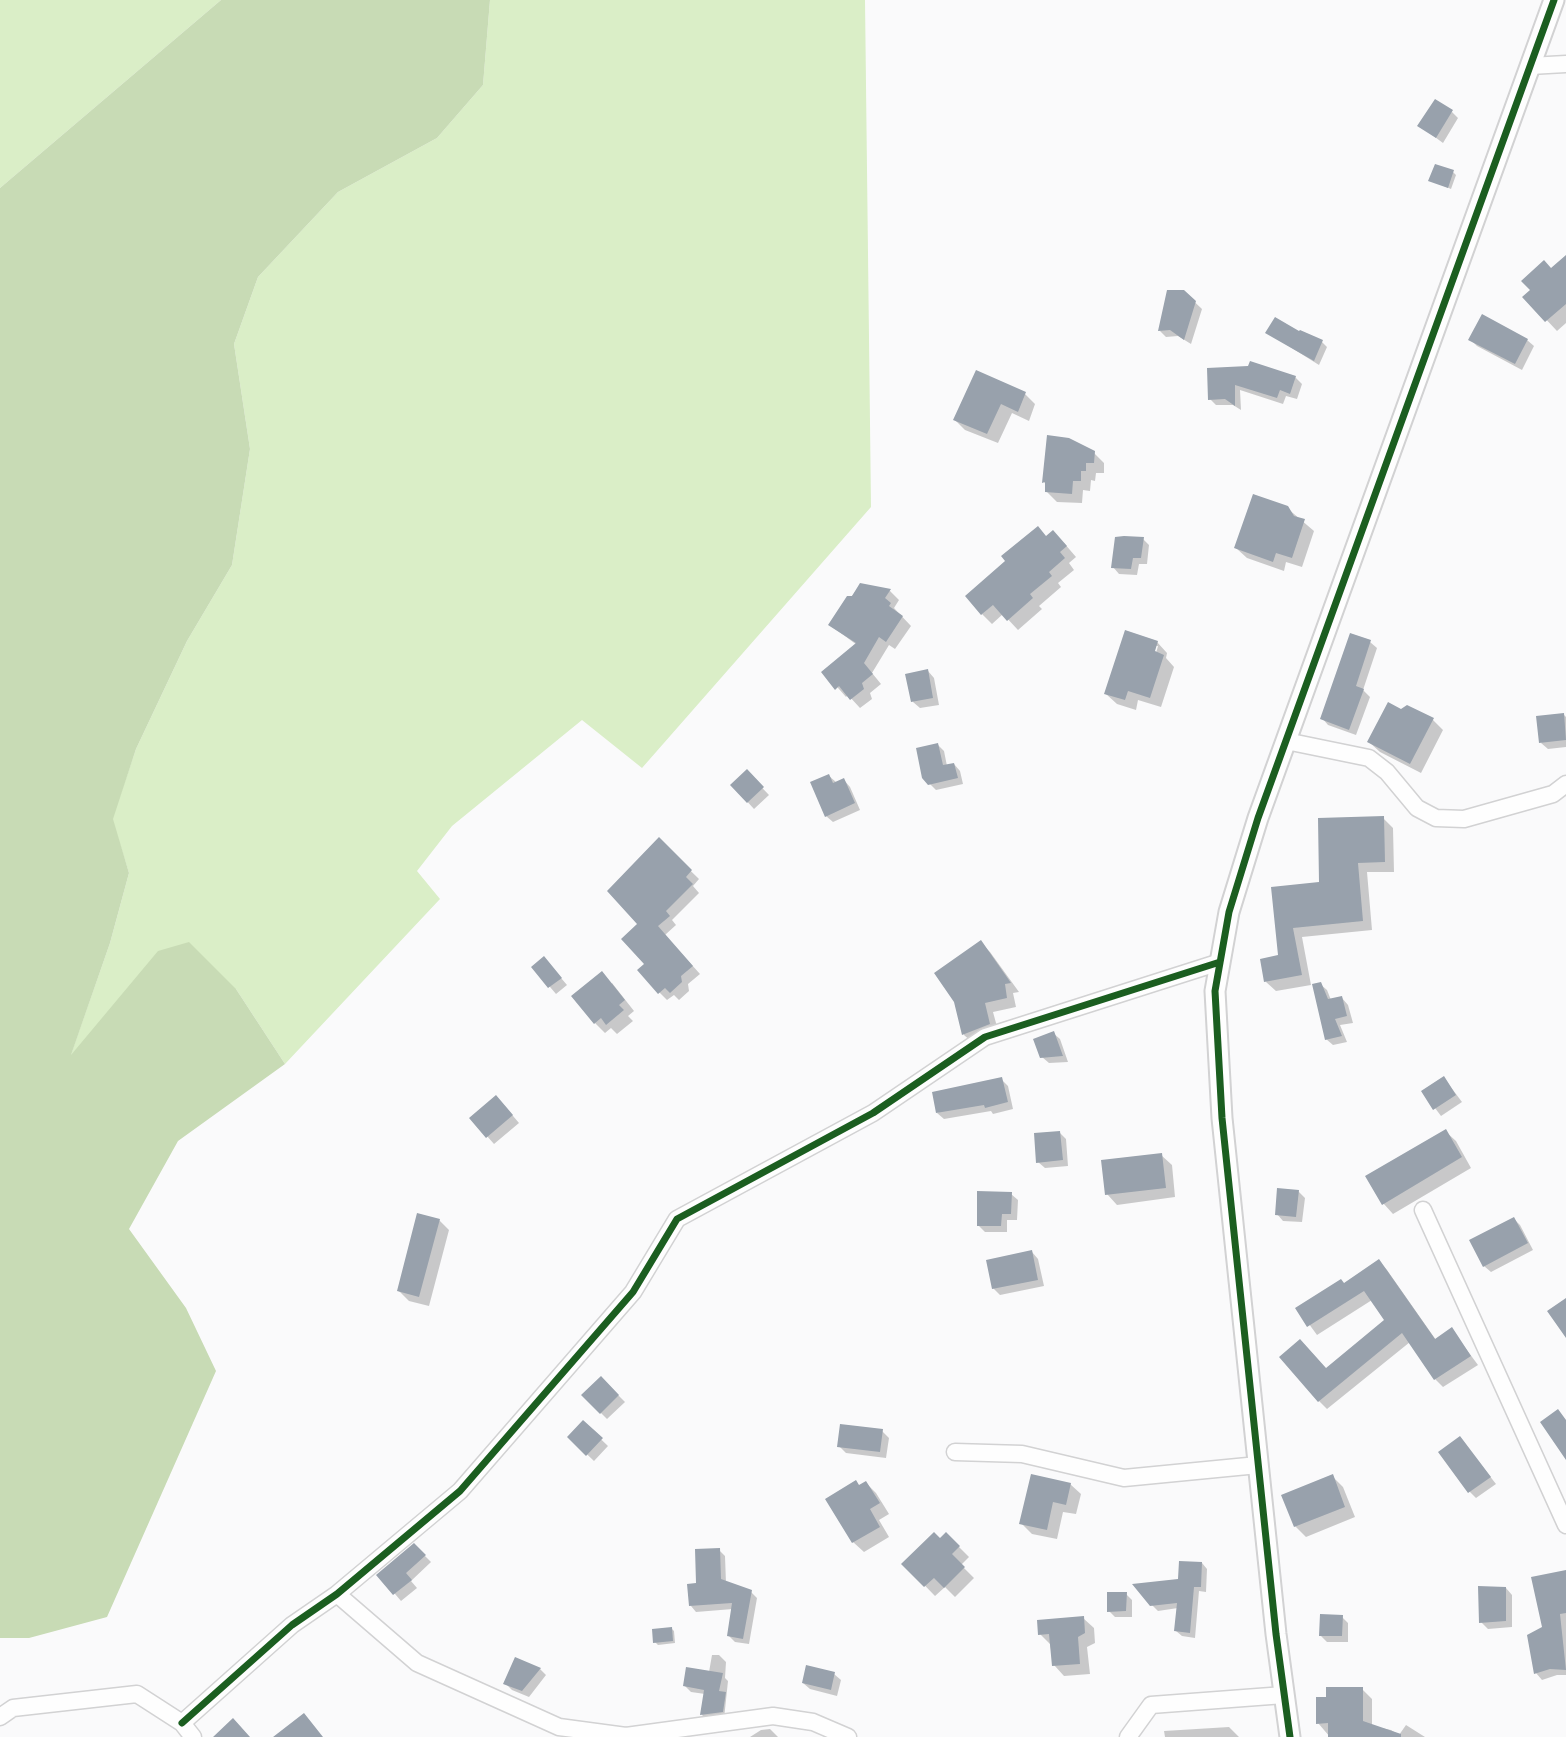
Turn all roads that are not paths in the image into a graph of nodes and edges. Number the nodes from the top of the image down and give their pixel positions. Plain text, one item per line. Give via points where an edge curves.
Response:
1 (1554, 0) edge
2 (1566, 64) edge
3 (1530, 66) junction
4 (1286, 741) junction
5 (1566, 784) edge
6 (1220, 962) junction
7 (1423, 1210) dead end
8 (955, 1452) dead end
9 (1258, 1465) junction
10 (1566, 1525) edge
11 (337, 1594) junction
12 (1284, 1695) junction
13 (0, 1717) edge
14 (182, 1723) junction
15 (193, 1737) edge
16 (848, 1737) edge
17 (1128, 1737) edge
18 (1290, 1737) edge

1 - 3 street
2 - 3 street
3 - 4 street
4 - 5 street via 1369,758 1417,808 1436,818 1464,819 1553,794
4 - 6 street via 1229,912
6 - 9 street via 1214,991 1223,1118
6 - 11 street via 985,1037 873,1113 677,1219 633,1292 460,1491
7 - 10 street
8 - 9 street via 1023,1454 1124,1478
9 - 12 street
11 - 14 street via 292,1625
11 - 16 street via 417,1662 559,1727 626,1736 773,1716 813,1722
12 - 17 street via 1151,1705
12 - 18 street
13 - 14 street via 13,1708 137,1694
14 - 15 street

